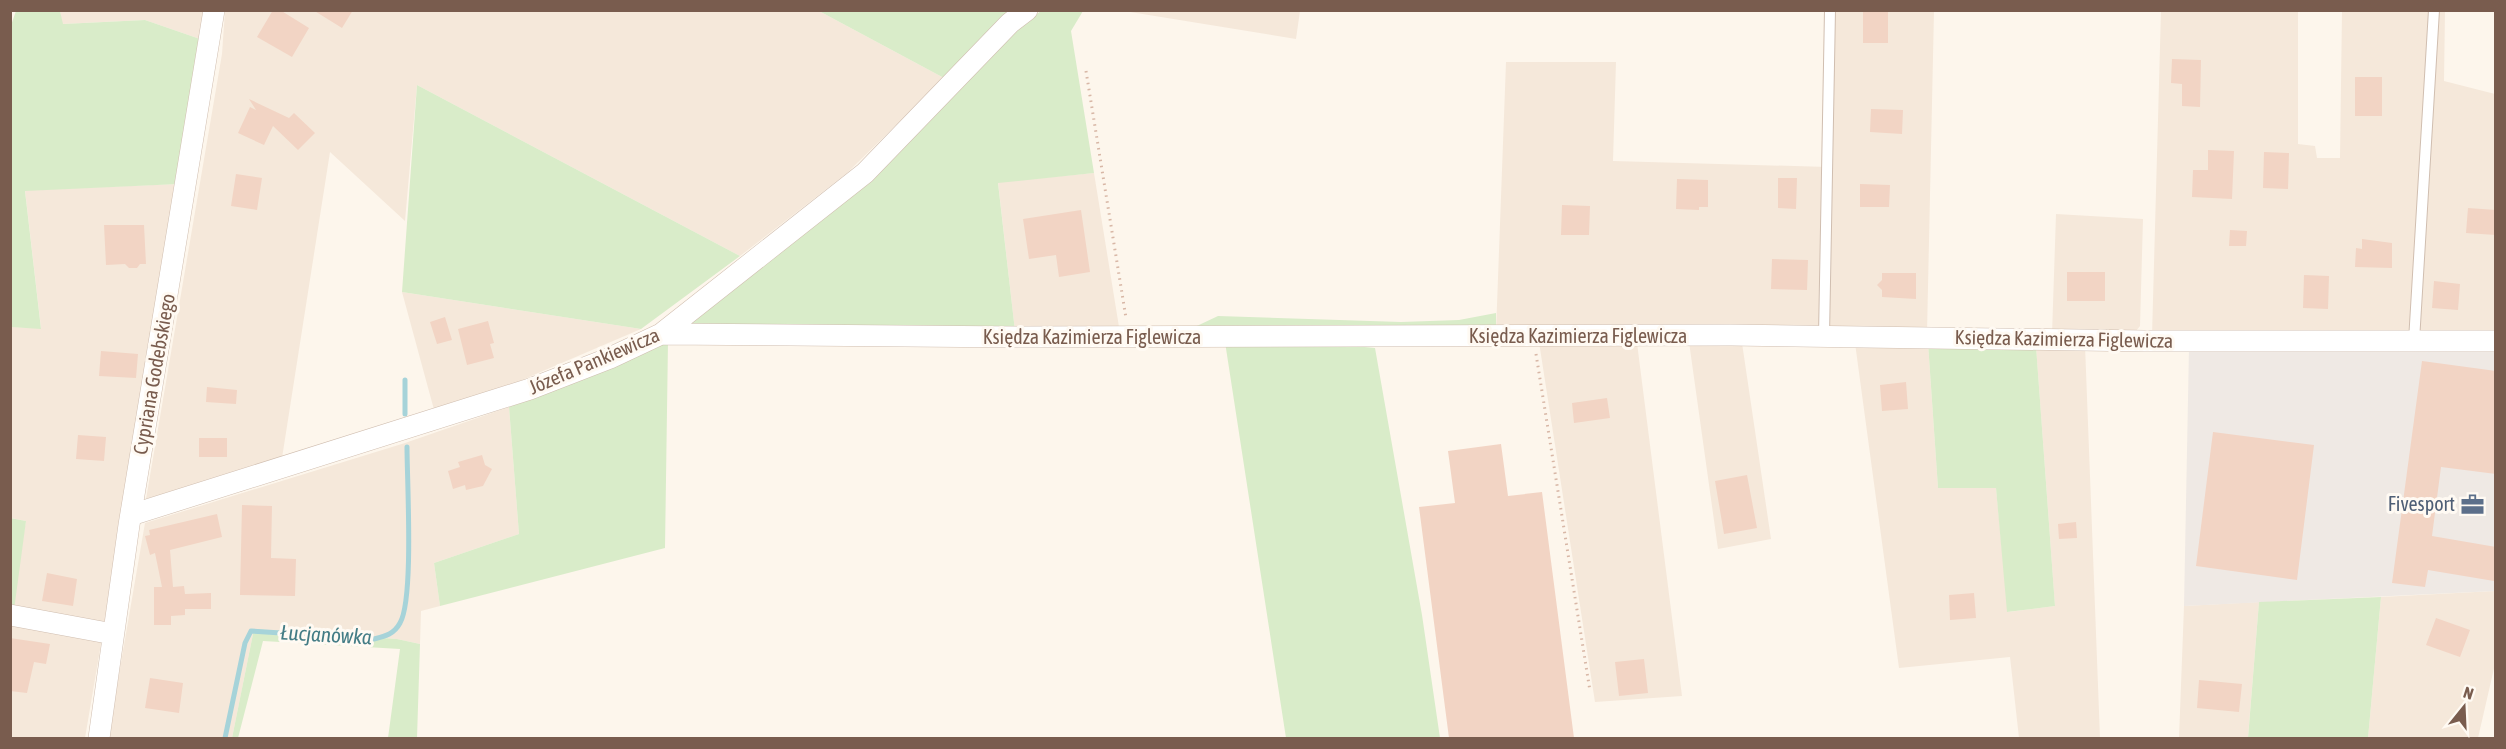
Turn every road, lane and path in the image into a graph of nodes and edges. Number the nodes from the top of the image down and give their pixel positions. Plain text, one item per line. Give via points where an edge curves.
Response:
1 (214, 10) edge
2 (1027, 10) edge
3 (1830, 10) edge
4 (2434, 10) edge
5 (1086, 71) dead end
6 (661, 334) junction
7 (1824, 336) junction
8 (1129, 337) junction
9 (1534, 337) junction
10 (2414, 341) junction
11 (2496, 341) edge
12 (130, 515) junction
13 (10, 615) edge
14 (113, 634) junction
15 (1590, 691) dead end
16 (99, 738) edge

1 - 12 street, Cypriana Godebskiego
2 - 6 street, Józefa Pankiewicza via 865,173
3 - 7 lane
4 - 10 lane
5 - 8 path
6 - 8 street, Księdza Kazimierza Figlewicza
6 - 12 street, Józefa Pankiewicza via 530,389
7 - 9 street, Księdza Kazimierza Figlewicza
7 - 10 street, Księdza Kazimierza Figlewicza
8 - 9 street, Księdza Kazimierza Figlewicza
9 - 15 path
10 - 11 street, Księdza Kazimierza Figlewicza
12 - 14 street, Cypriana Godebskiego
13 - 14 street
14 - 16 street, Cypriana Godebskiego

